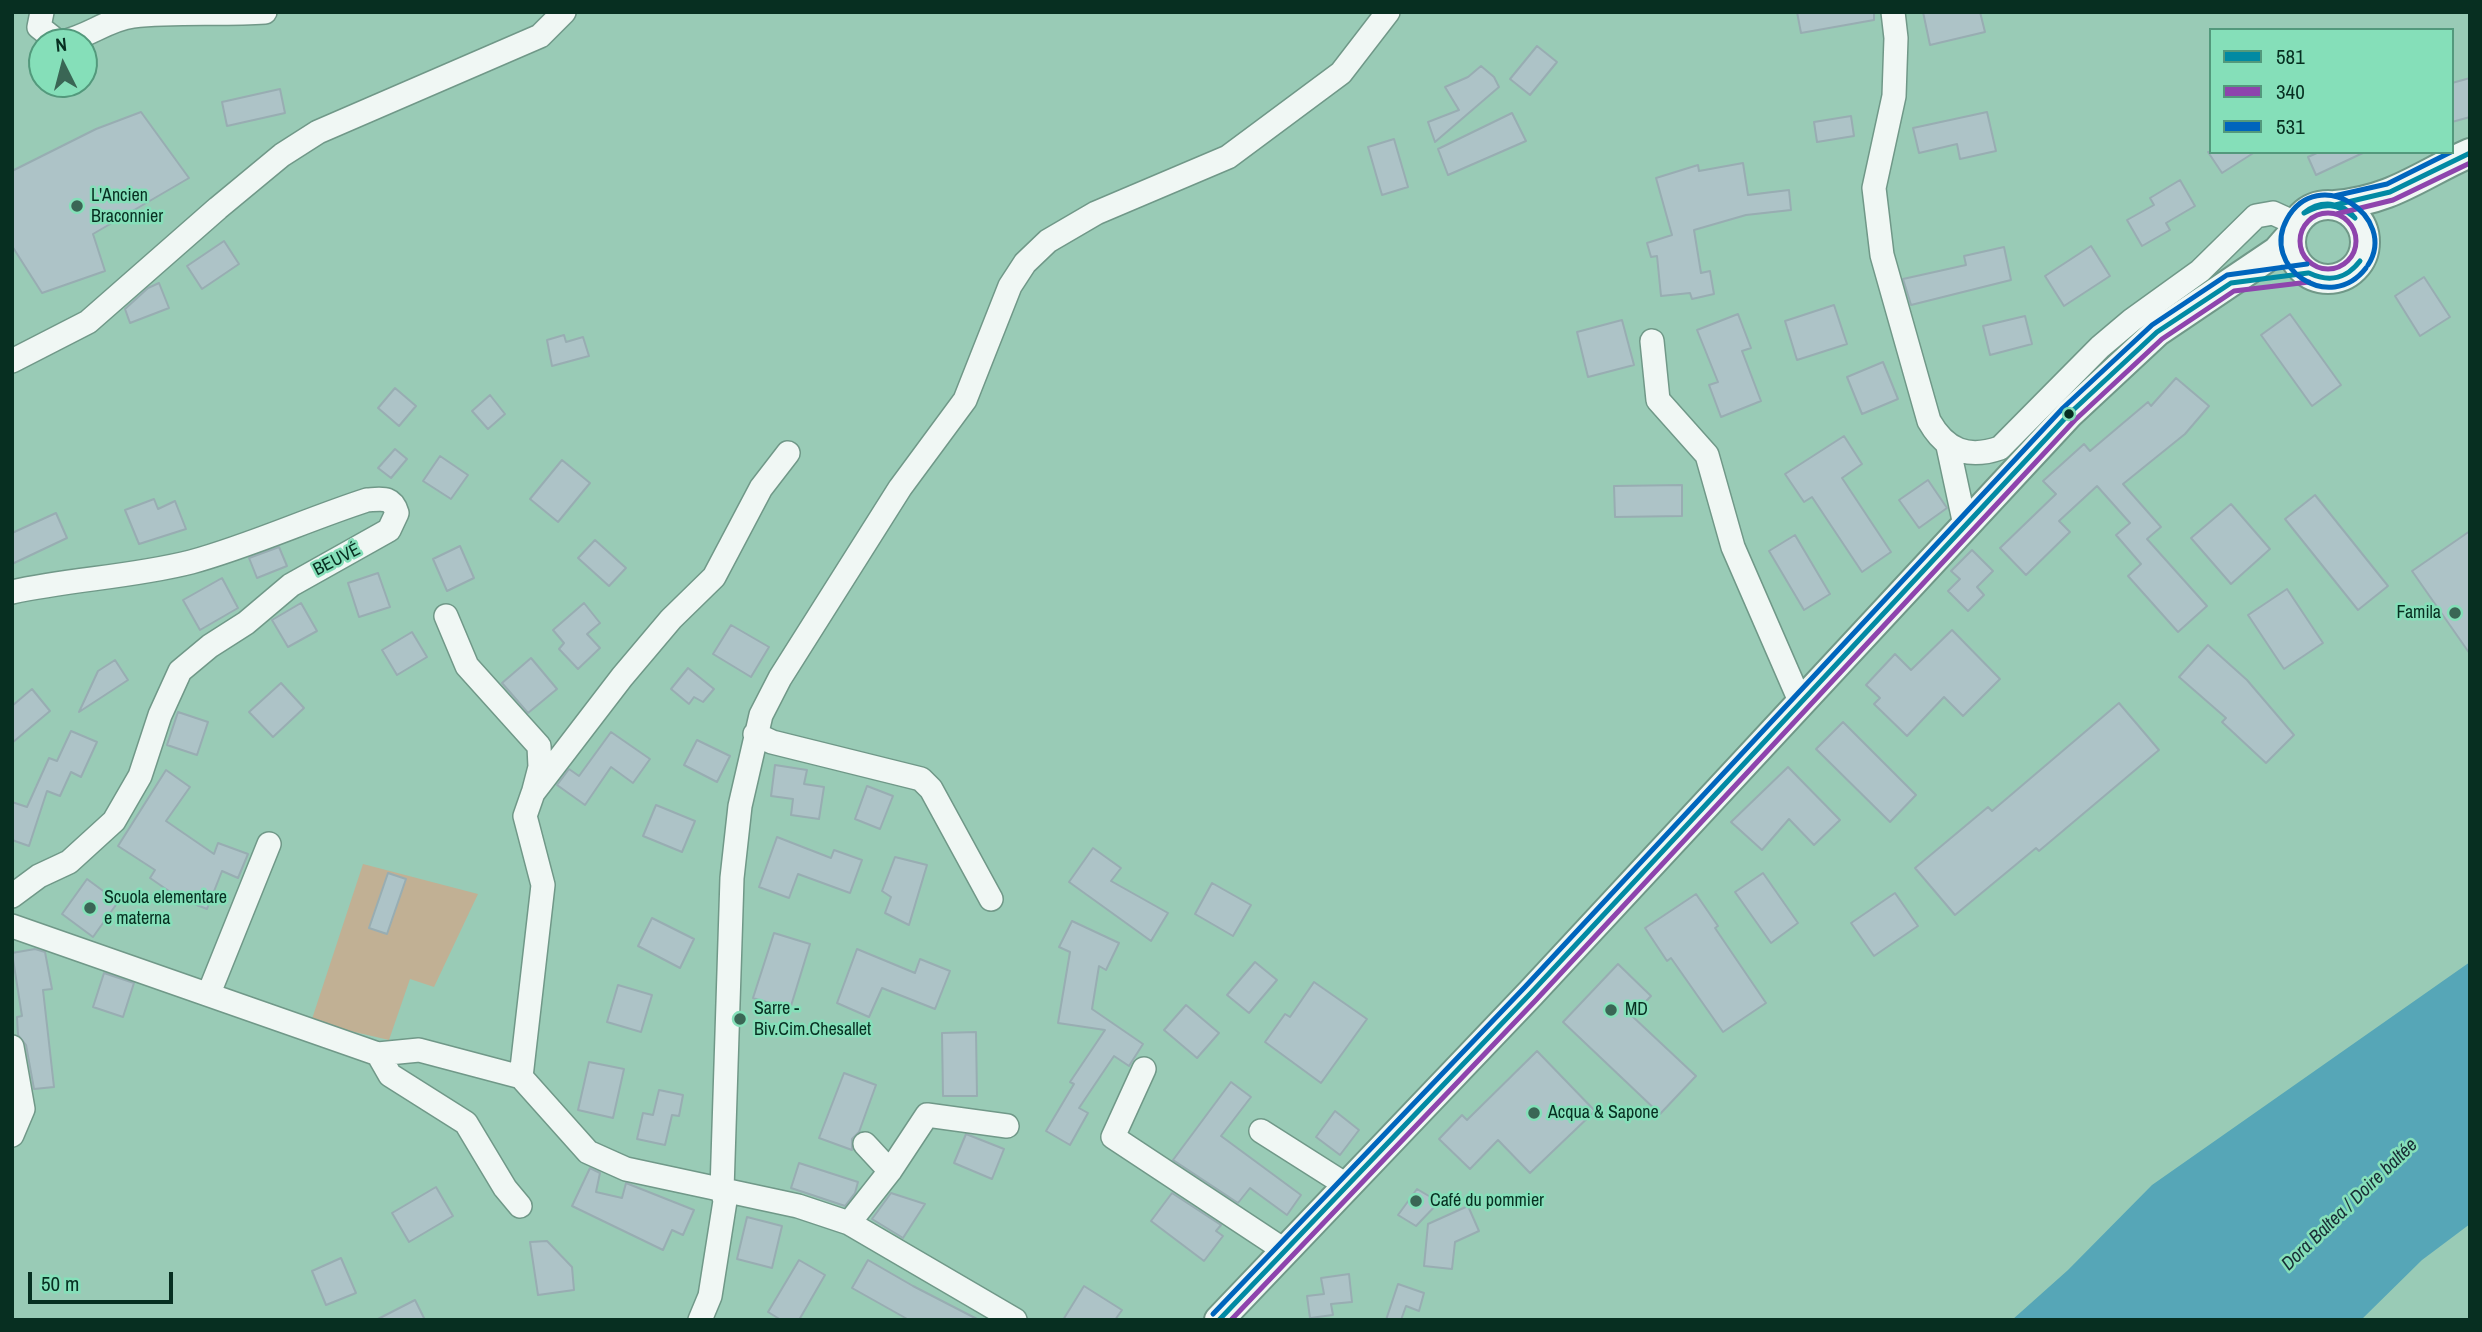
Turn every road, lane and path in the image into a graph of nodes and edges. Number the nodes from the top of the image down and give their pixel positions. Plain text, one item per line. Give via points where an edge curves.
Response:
1 (265, 12) edge
2 (564, 12) edge
3 (1388, 12) edge
4 (1893, 12) edge
5 (98, 29) edge
6 (2470, 153) edge
7 (2406, 188) junction
8 (2335, 205) junction
9 (2293, 229) junction
10 (2366, 240) junction
11 (2308, 273) junction
12 (2231, 283) junction
13 (1652, 341) dead end
14 (12, 361) edge
15 (1948, 446) junction
16 (788, 453) dead end
17 (1965, 525) junction
18 (12, 592) edge
19 (446, 616) dead end
20 (1800, 701) junction
21 (755, 734) junction
22 (533, 793) junction
23 (269, 844) dead end
24 (12, 896) edge
25 (991, 899) dead end
26 (12, 926) edge
27 (209, 993) junction
28 (12, 1047) edge
29 (378, 1054) junction
30 (1143, 1069) dead end
31 (521, 1077) junction
32 (1007, 1126) dead end
33 (1261, 1131) dead end
34 (12, 1135) edge
35 (865, 1144) dead end
36 (890, 1171) junction
37 (1346, 1185) junction
38 (722, 1190) junction
39 (520, 1206) dead end
40 (849, 1223) junction
41 (1284, 1250) junction
42 (701, 1319) edge
43 (1015, 1320) edge
44 (1219, 1320) edge

1 - 5 street via 132,16
2 - 14 street via 540,36 318,132 282,155 88,322
3 - 21 street via 1341,73 1228,157 1096,213 1048,242 1025,263 1010,286 965,400 900,488 780,678
4 - 15 street via 1894,96 1874,188 1882,255 1929,421
6 - 7 main road
7 - 8 main road via 2359,203
7 - 10 main road
8 - 9 main road via 2316,206
8 - 10 main road via 2360,221
9 - 11 main road via 2294,257
9 - 12 main road via 2277,251
9 - 15 street via 2273,214 2256,216 2200,271 2100,347 2000,448 1982,454 1961,453
10 - 11 main road via 2360,261 2344,276 2322,278
11 - 12 main road
12 - 17 main road via 2157,332 2115,369
13 - 20 street via 1658,400 1707,455 1734,547
15 - 17 street
16 - 22 street via 761,488 714,577 622,677
17 - 20 main road
18 - 24 street, BEUVÉ via 194,561 367,500 388,499 397,513 389,530 291,585 180,671 140,776 114,821 69,862
19 - 22 street via 467,666 540,746
20 - 37 main road
21 - 25 street via 810,753 921,779 931,789
21 - 38 street via 732,878
22 - 31 street via 526,817 543,885
23 - 27 street
26 - 27 street
27 - 29 street
28 - 34 street via 23,1109
29 - 31 street via 419,1050
29 - 39 street via 390,1075 466,1123
30 - 41 street via 1113,1137
31 - 38 street via 588,1152 626,1169
32 - 36 street via 927,1115
33 - 37 street
35 - 36 street
36 - 40 street
37 - 41 main road
38 - 40 street via 798,1206
38 - 42 street via 725,1201 710,1296
40 - 43 street
41 - 44 main road

